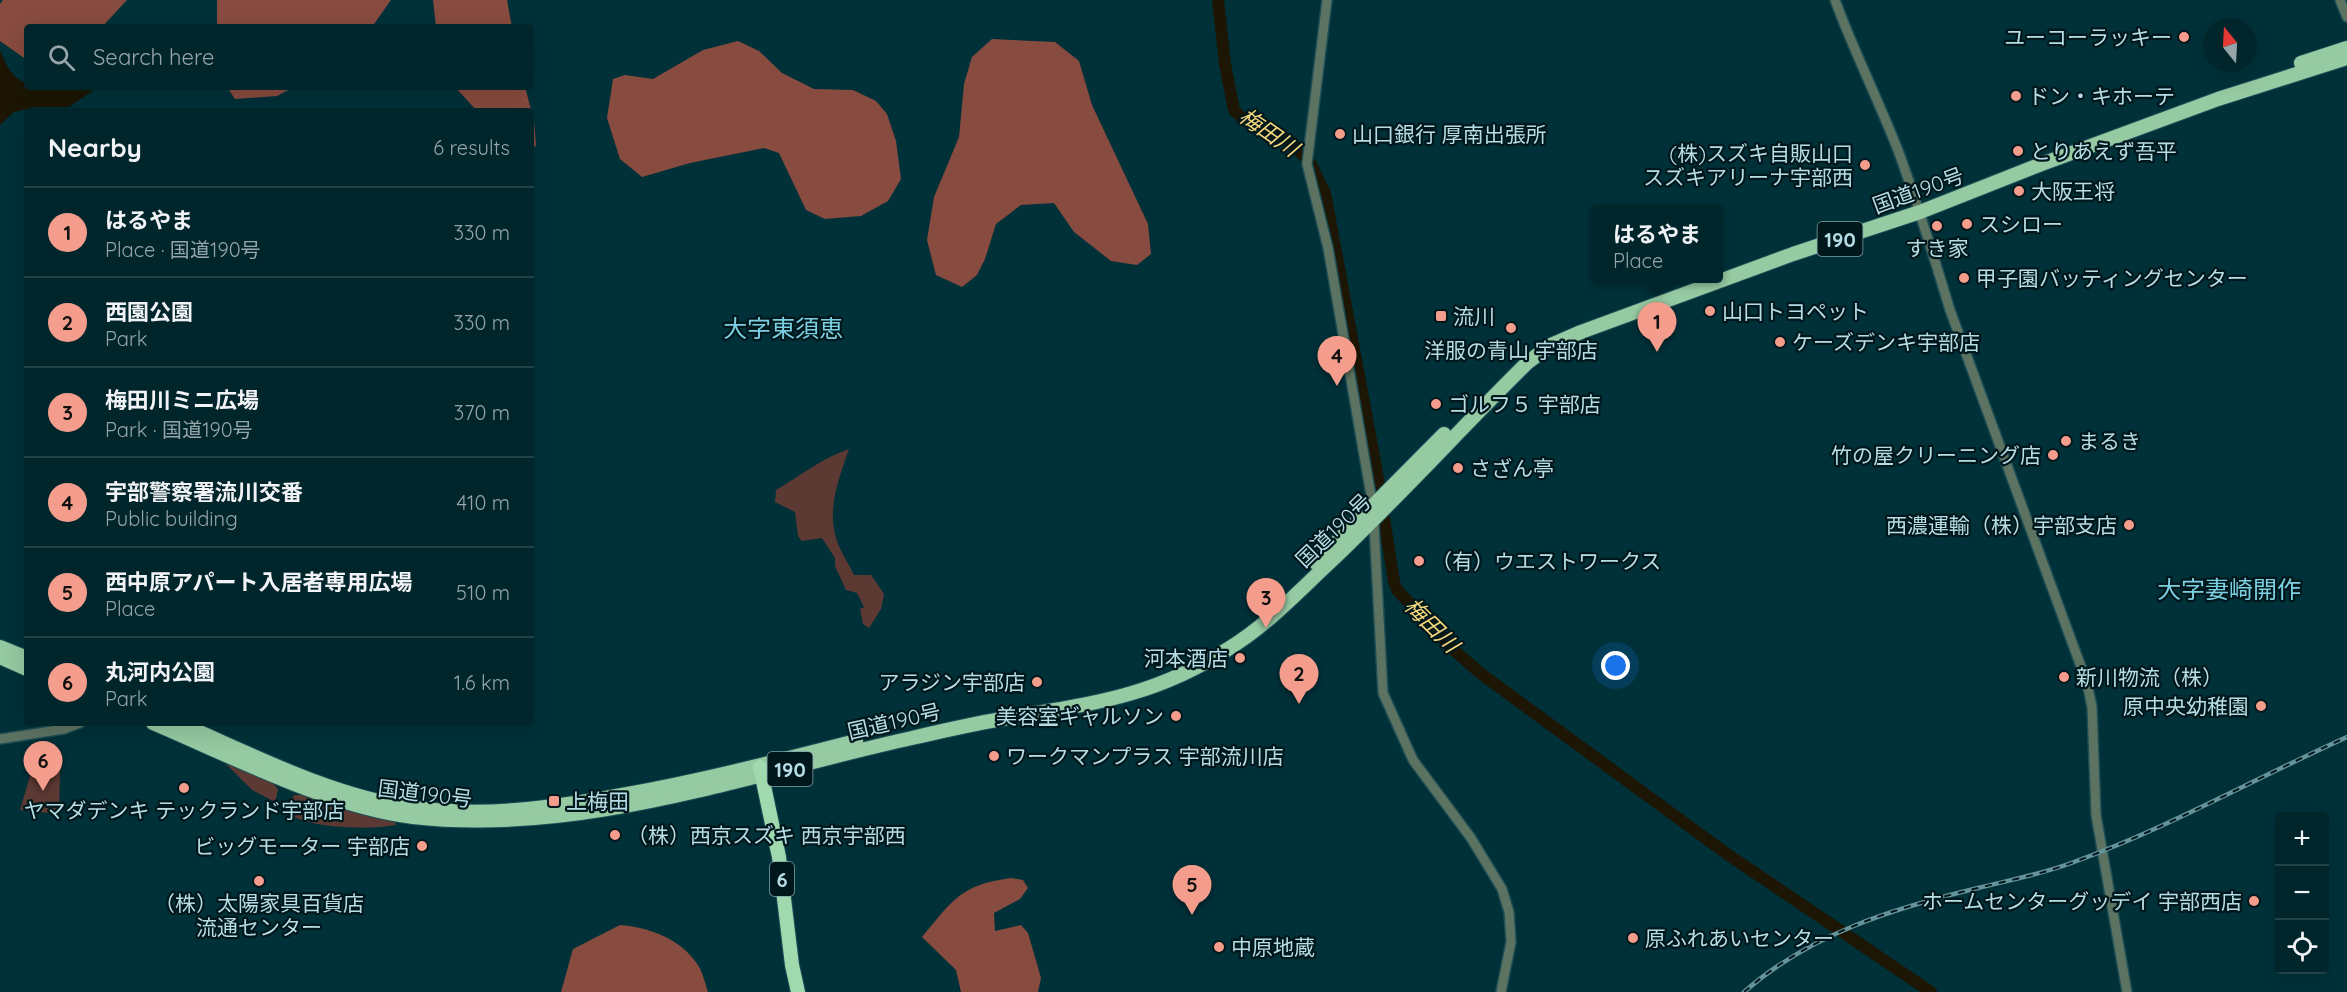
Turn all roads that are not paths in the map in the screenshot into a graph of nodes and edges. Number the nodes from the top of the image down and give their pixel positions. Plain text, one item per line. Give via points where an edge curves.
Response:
1 (1327, 0) edge
2 (1835, 0) edge
3 (2340, 0) edge
4 (2347, 17) edge
5 (2347, 48) edge
6 (2347, 58) edge
7 (1918, 208) junction
8 (1723, 274) edge
9 (1723, 279) edge
10 (1698, 283) edge
11 (1713, 283) edge
12 (1379, 508) junction
13 (0, 647) edge
14 (0, 657) edge
15 (24, 657) edge
16 (24, 668) edge
17 (72, 726) edge
18 (160, 726) edge
19 (186, 726) edge
20 (0, 739) edge
21 (761, 772) junction
22 (798, 992) edge
23 (1501, 992) edge
24 (2127, 992) edge

1 - 12 street via 1307,164 1328,248
2 - 7 street
3 - 4 street
5 - 7 highway, 国道190号 / 190 via 2274,72
6 - 7 highway, 国道190号 / 190 via 2218,99
7 - 8 highway, 国道190号 / 190
7 - 9 highway, 国道190号 / 190
7 - 24 street via 1950,310 2087,683 2092,707 2096,815
10 - 12 highway, 国道190号 / 190 via 1571,329 1542,344 1480,399
11 - 12 highway, 国道190号 / 190 via 1551,345
12 - 21 highway, 国道190号 / 190 via 1259,628 1202,665 1167,682 1112,700 1000,719
12 - 23 street via 1383,693 1413,760 1471,838 1502,888 1511,933
13 - 15 highway
14 - 16 highway
17 - 20 street
18 - 21 highway, 国道190号 / 190 via 332,797 406,816 444,820 516,820 582,812 642,802
19 - 21 highway, 国道190号 / 190 via 350,792 409,807 459,812 585,802
21 - 22 highway, 6 via 779,857

